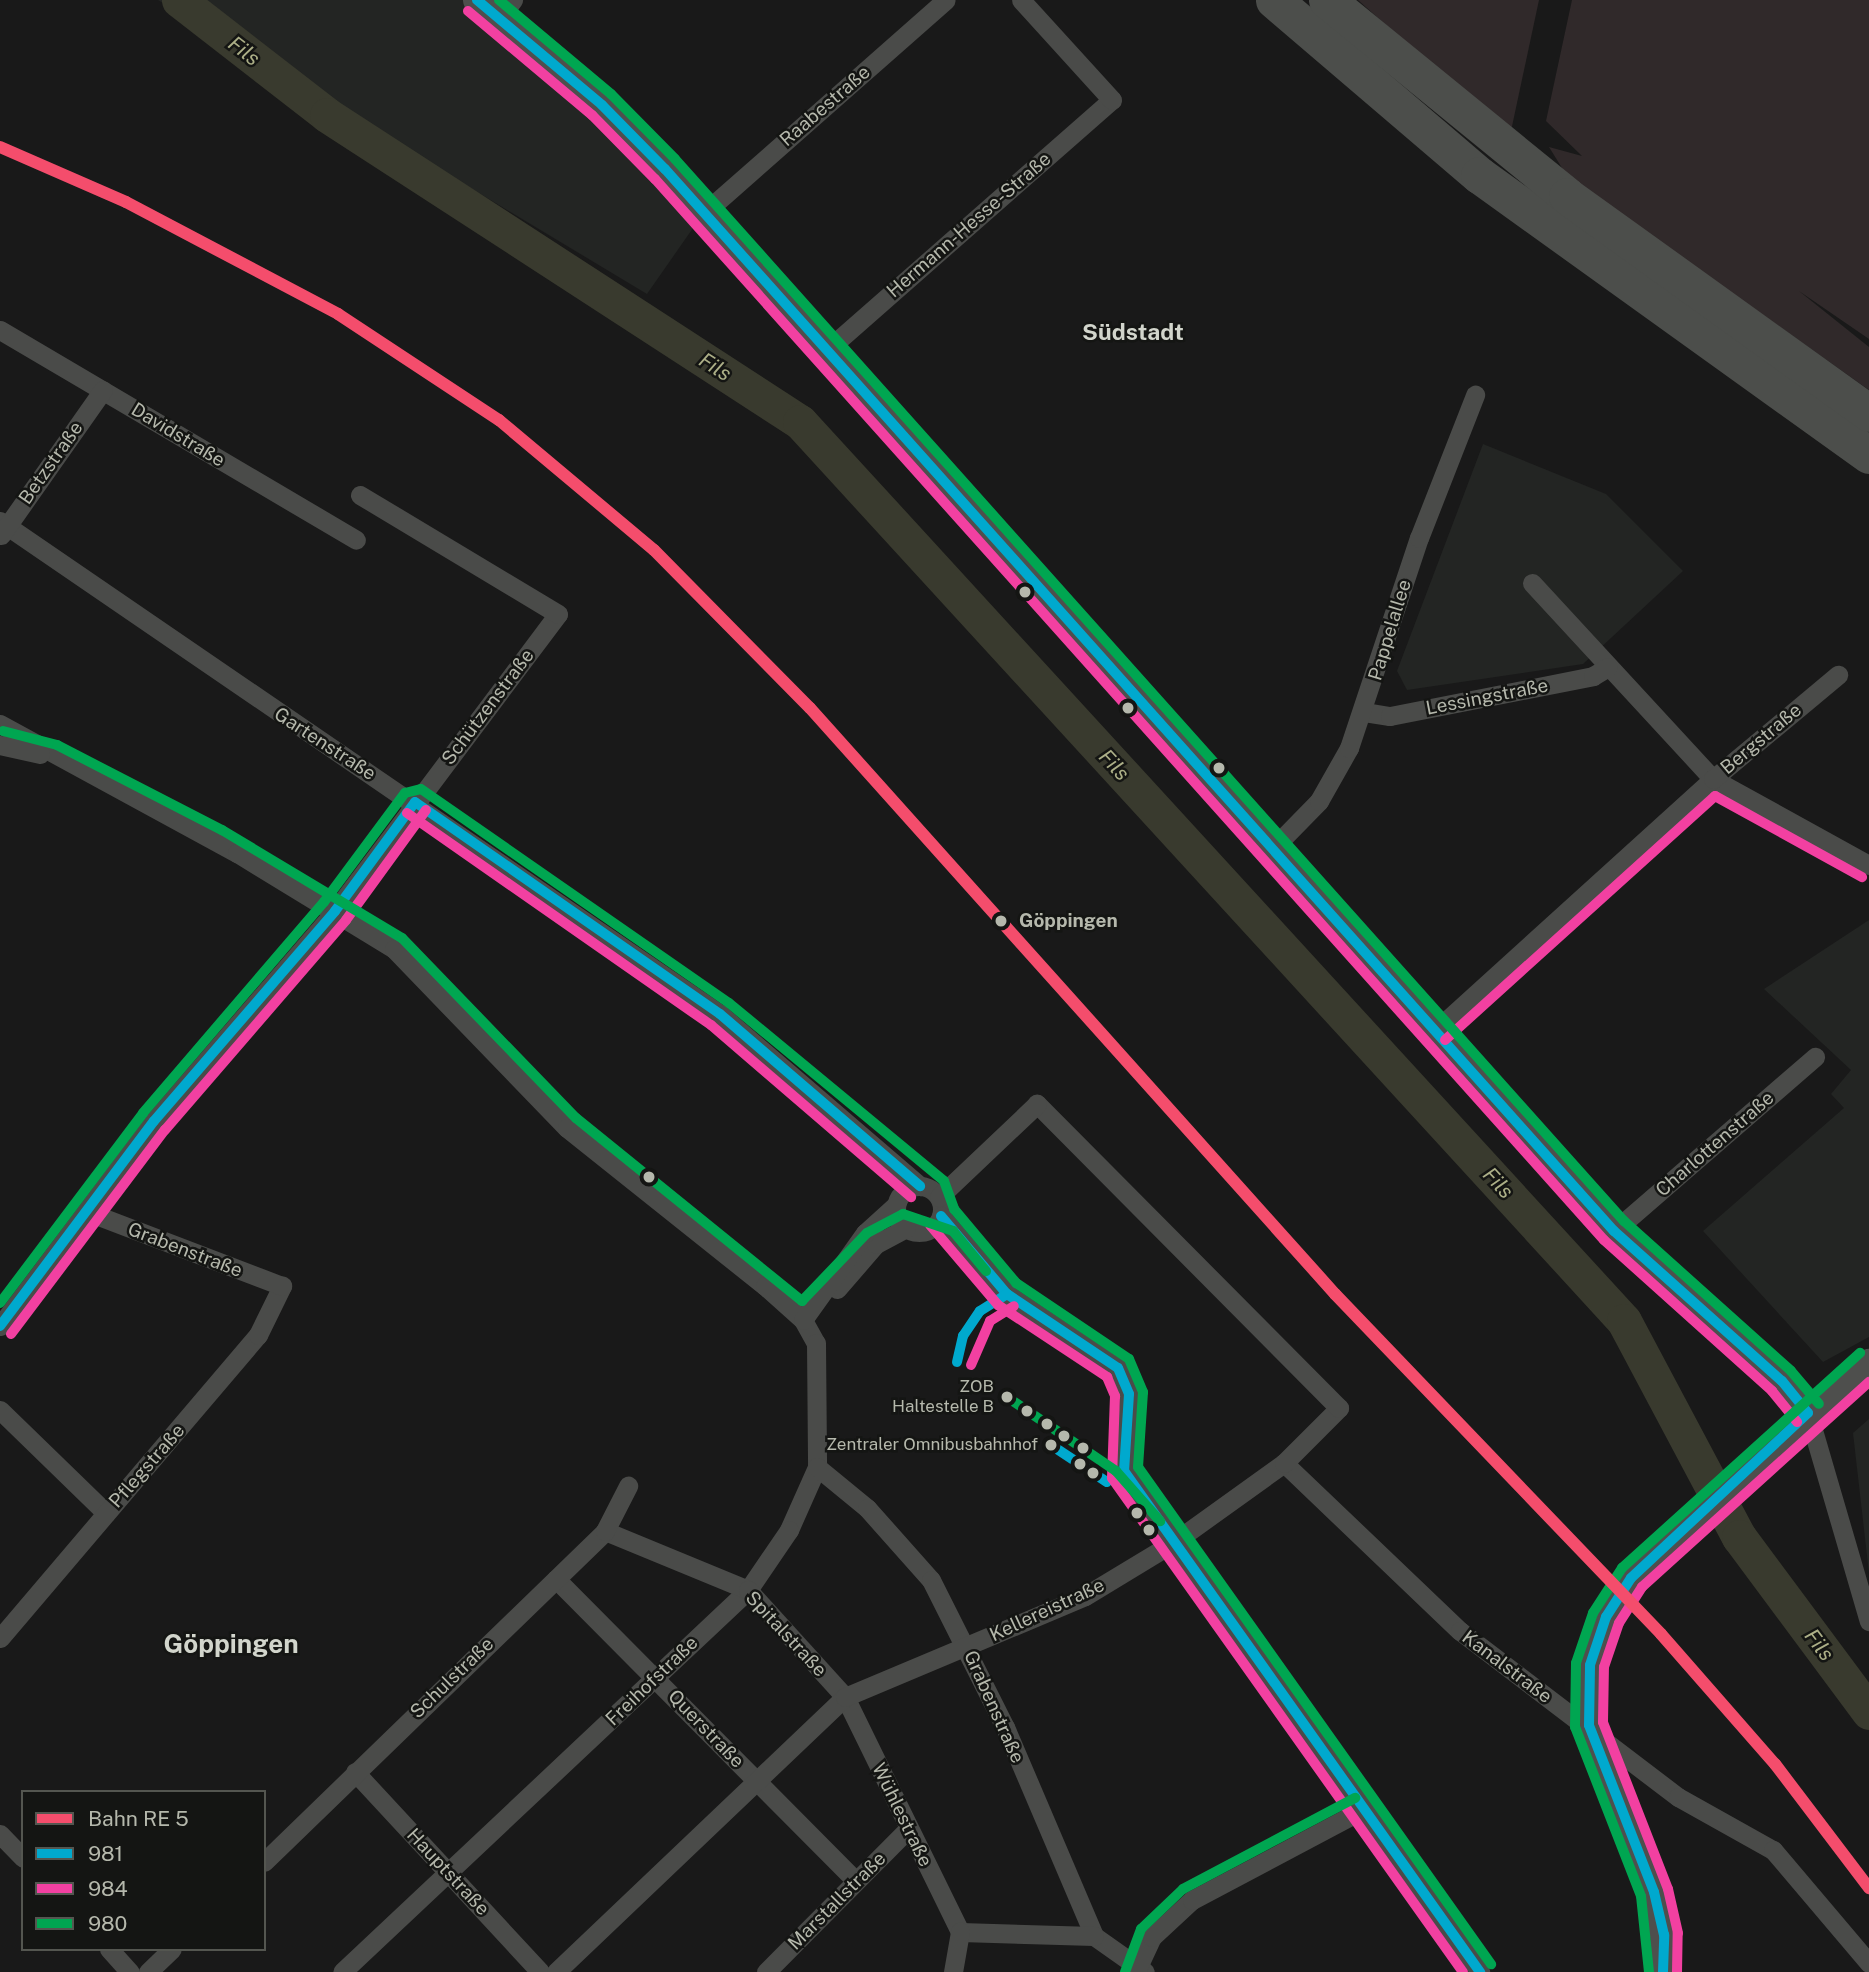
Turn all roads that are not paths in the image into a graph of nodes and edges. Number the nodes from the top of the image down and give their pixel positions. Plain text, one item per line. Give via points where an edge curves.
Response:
1 (477, 0) edge
2 (946, 0) edge
3 (1021, 0) edge
4 (1274, 0) edge
5 (1327, 0) edge
6 (506, 9) edge
7 (704, 213) junction
8 (0, 330) edge
9 (827, 350) junction
10 (103, 390) junction
11 (1475, 395) dead end
12 (1869, 413) edge
13 (1869, 455) edge
14 (360, 495) dead end
15 (2, 528) edge
16 (356, 540) dead end
17 (1532, 583) dead end
18 (1608, 667) junction
19 (1838, 675) dead end
20 (1364, 712) junction
21 (0, 724) edge
22 (0, 745) edge
23 (51, 757) junction
24 (1713, 779) junction
25 (415, 802) junction
26 (1275, 846) junction
27 (1869, 865) edge
28 (335, 911) junction
29 (1436, 1030) junction
30 (1815, 1057) dead end
31 (920, 1185) junction
32 (896, 1205) junction
33 (940, 1207) junction
34 (88, 1212) junction
35 (906, 1228) junction
36 (1614, 1231) junction
37 (282, 1286) joint
38 (803, 1320) junction
39 (0, 1325) edge
40 (1869, 1363) edge
41 (0, 1410) edge
42 (1808, 1413) junction
43 (1284, 1463) junction
44 (817, 1467) junction
45 (628, 1486) dead end
46 (106, 1513) junction
47 (605, 1531) junction
48 (1174, 1542) junction
49 (556, 1579) junction
50 (748, 1590) junction
51 (1869, 1620) edge
52 (0, 1639) edge
53 (968, 1647) junction
54 (656, 1677) junction
55 (845, 1697) junction
56 (355, 1772) junction
57 (754, 1778) junction
58 (1362, 1810) junction
59 (907, 1830) junction
60 (266, 1860) edge
61 (450, 1873) junction
62 (855, 1880) junction
63 (960, 1932) junction
64 (1094, 1936) junction
65 (111, 1951) edge
66 (170, 1951) edge
67 (1869, 1963) edge
68 (1142, 1969) edge
69 (130, 1972) edge
70 (148, 1972) edge
71 (342, 1972) edge
72 (540, 1972) edge
73 (556, 1972) edge
74 (766, 1972) edge
75 (953, 1972) edge
76 (1480, 1972) edge
77 (1663, 1972) edge

1 - 6 main road
2 - 7 street, Raabestraße
3 - 9 street, Hermann-Hesse-Straße via 1112,100
4 - 13 highway via 1479,175
5 - 12 highway via 1488,136
6 - 7 main road
7 - 9 main road
8 - 10 street, Davidstraße
9 - 26 main road
10 - 15 street, Betzstraße
10 - 16 street, Davidstraße
11 - 20 street, Pappelallee via 1419,538
14 - 25 street, Schützenstraße via 558,614
15 - 25 street, Gartenstraße
17 - 18 street
18 - 20 street, Lessingstraße via 1593,676 1390,716
18 - 24 street
19 - 24 street, Bergstraße
20 - 26 street, Pappelallee via 1319,801
21 - 23 street
22 - 23 street
23 - 28 street
24 - 27 street
24 - 29 street, Bergstraße
25 - 28 street, Schützenstraße
25 - 31 street, Gartenstraße via 720,1014
26 - 29 main road
28 - 34 street, Schützenstraße via 203,1060
28 - 38 street via 394,949 588,1146
29 - 36 main road
30 - 36 street, Charlottenstraße
31 - 32 street via 902,1193
31 - 33 street
32 - 35 street
32 - 38 street via 857,1243
33 - 35 street via 926,1230
33 - 43 street, Kellereistraße via 1037,1104 1339,1408
33 - 48 street via 1007,1294 1118,1367 1129,1394 1124,1471
34 - 37 street, Grabenstraße
34 - 39 street, Schützenstraße
35 - 38 street via 876,1244
36 - 42 main road via 1689,1304 1742,1343
37 - 46 street, Pflegstraße via 258,1335
38 - 44 street, Freihofstraße via 817,1343
40 - 42 main road
41 - 46 street
42 - 51 street
42 - 77 main road via 1631,1578 1606,1617 1587,1696 1604,1773 1654,1892 1664,1935
43 - 48 street, Kellereistraße
43 - 67 street, Kanalstraße via 1414,1591 1678,1797 1773,1850
44 - 50 street, Freihofstraße via 789,1530
44 - 53 street, Grabenstraße via 908,1549
45 - 47 street, Schulstraße
46 - 52 street, Pflegstraße
47 - 49 street, Schulstraße
47 - 50 street, Spitalstraße
48 - 53 street, Kellereistraße via 1085,1596
48 - 58 street
49 - 54 street, Querstraße
49 - 56 street, Schulstraße
50 - 54 street, Freihofstraße
50 - 55 street, Spitalstraße
53 - 55 street, Kellereistraße
53 - 64 street, Grabenstraße
54 - 57 street, Querstraße
54 - 61 street, Freihofstraße
55 - 57 street, Kellereistraße
55 - 59 street, Wühlestraße
56 - 60 street, Schulstraße
56 - 61 street, Hauptstraße
57 - 62 street, Querstraße
57 - 73 street, Kellereistraße
58 - 68 street via 1192,1900 1152,1937
58 - 76 street
59 - 62 street, Marstallstraße
59 - 63 street, Wühlestraße
61 - 71 street, Freihofstraße
61 - 72 street, Hauptstraße
62 - 74 street, Marstallstraße
63 - 64 street
63 - 75 street
64 - 68 street
65 - 69 street
66 - 70 street

